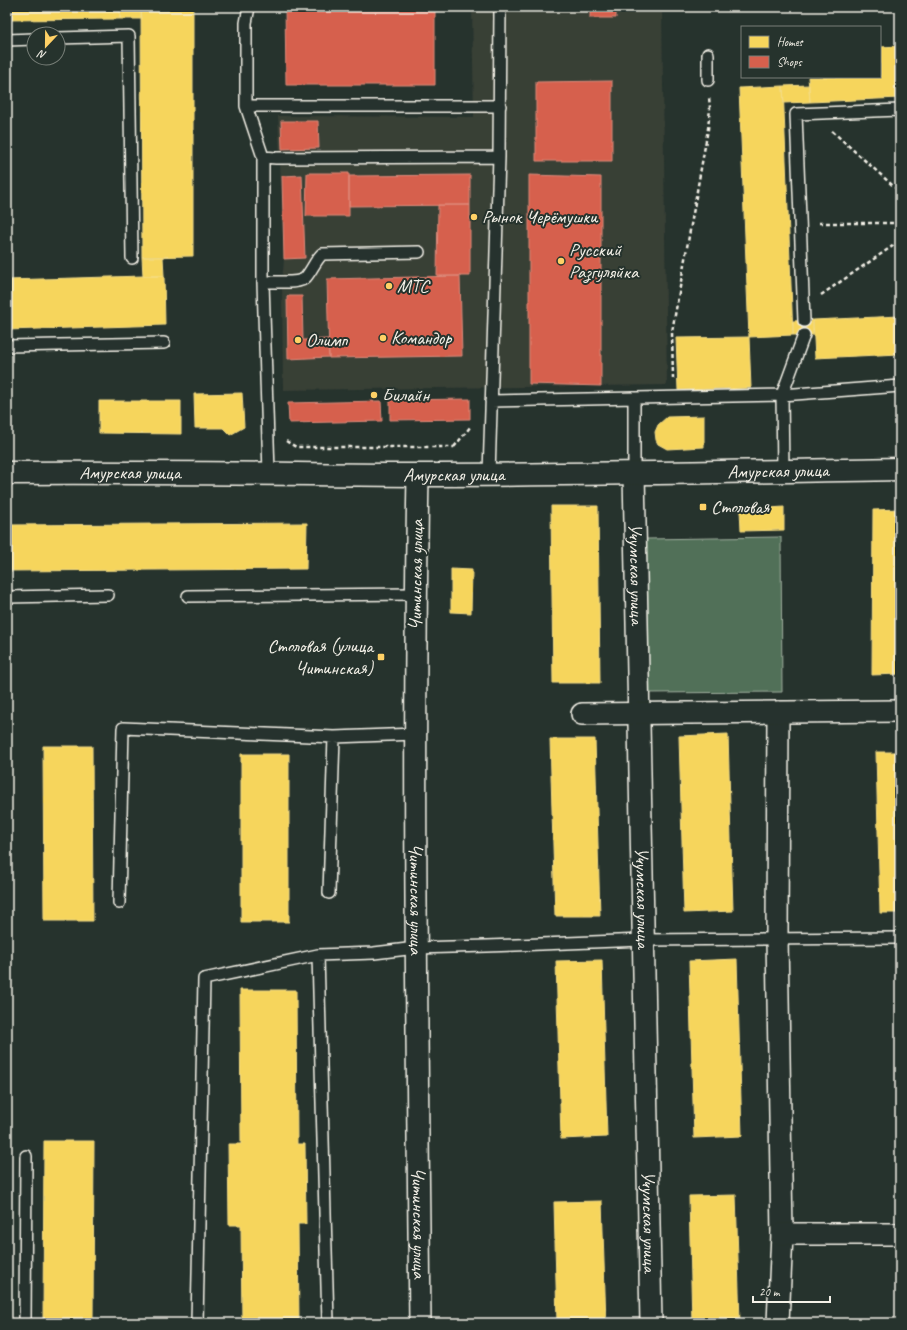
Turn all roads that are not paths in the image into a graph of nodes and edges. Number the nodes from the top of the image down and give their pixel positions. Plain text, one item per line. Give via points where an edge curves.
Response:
1 (249, 7) edge
2 (500, 7) edge
3 (66, 38) edge
4 (26, 39) edge
5 (7, 40) edge
6 (708, 54) dead end
7 (708, 80) road end
8 (246, 106) junction
9 (500, 106) junction
10 (900, 110) edge
11 (263, 157) junction
12 (499, 157) junction
13 (419, 252) dead end
14 (132, 258) dead end
15 (263, 282) junction
16 (804, 321) dead end
17 (804, 335) dead end
18 (164, 343) dead end
19 (7, 346) edge
20 (900, 386) edge
21 (782, 395) junction
22 (634, 398) junction
23 (491, 401) junction
24 (900, 469) edge
25 (783, 471) junction
26 (7, 473) edge
27 (269, 473) junction
28 (634, 473) junction
29 (489, 474) junction
30 (418, 475) junction
31 (416, 594) junction
32 (108, 595) dead end
33 (188, 596) dead end
34 (7, 597) edge
35 (900, 711) edge
36 (778, 712) junction
37 (582, 714) dead end
38 (639, 714) junction
39 (416, 734) junction
40 (334, 737) junction
41 (329, 893) dead end
42 (119, 903) dead end
43 (777, 938) junction
44 (900, 938) edge
45 (643, 940) junction
46 (416, 948) junction
47 (318, 955) junction
48 (26, 1156) dead end
49 (782, 1234) junction
50 (900, 1234) edge
51 (25, 1323) edge
52 (196, 1323) edge
53 (328, 1323) edge
54 (420, 1323) edge
55 (651, 1323) edge
56 (778, 1323) edge

1 - 8 lane via 246,23
2 - 9 lane
3 - 14 lane via 129,36
4 - 5 lane
6 - 7 lane
8 - 9 lane
8 - 11 lane
9 - 12 lane
10 - 16 lane via 796,114
11 - 12 lane
11 - 15 lane
12 - 23 lane
13 - 15 lane via 322,254 306,278 300,282
15 - 27 lane
17 - 21 lane
18 - 19 lane
20 - 21 lane
21 - 22 lane
21 - 25 lane
22 - 23 lane
22 - 28 lane
23 - 29 lane
24 - 25 street, Амурская улица
25 - 28 street, Амурская улица
26 - 27 street, Амурская улица
27 - 30 street, Амурская улица
28 - 29 street, Амурская улица
28 - 38 street, Учумская улица
29 - 30 street, Амурская улица
30 - 31 street, Читинская улица
31 - 33 lane
31 - 39 street, Читинская улица
32 - 34 lane
35 - 36 street
36 - 38 street
36 - 43 street
37 - 38 street
38 - 45 street, Учумская улица
39 - 40 lane
39 - 46 street, Читинская улица
40 - 41 lane
40 - 42 lane via 123,728
43 - 44 lane
43 - 45 lane
43 - 49 street
45 - 46 lane
45 - 55 street, Учумская улица
46 - 47 lane
46 - 54 street, Читинская улица
47 - 52 lane via 204,979
47 - 53 lane
48 - 51 lane
49 - 50 street
49 - 56 street

